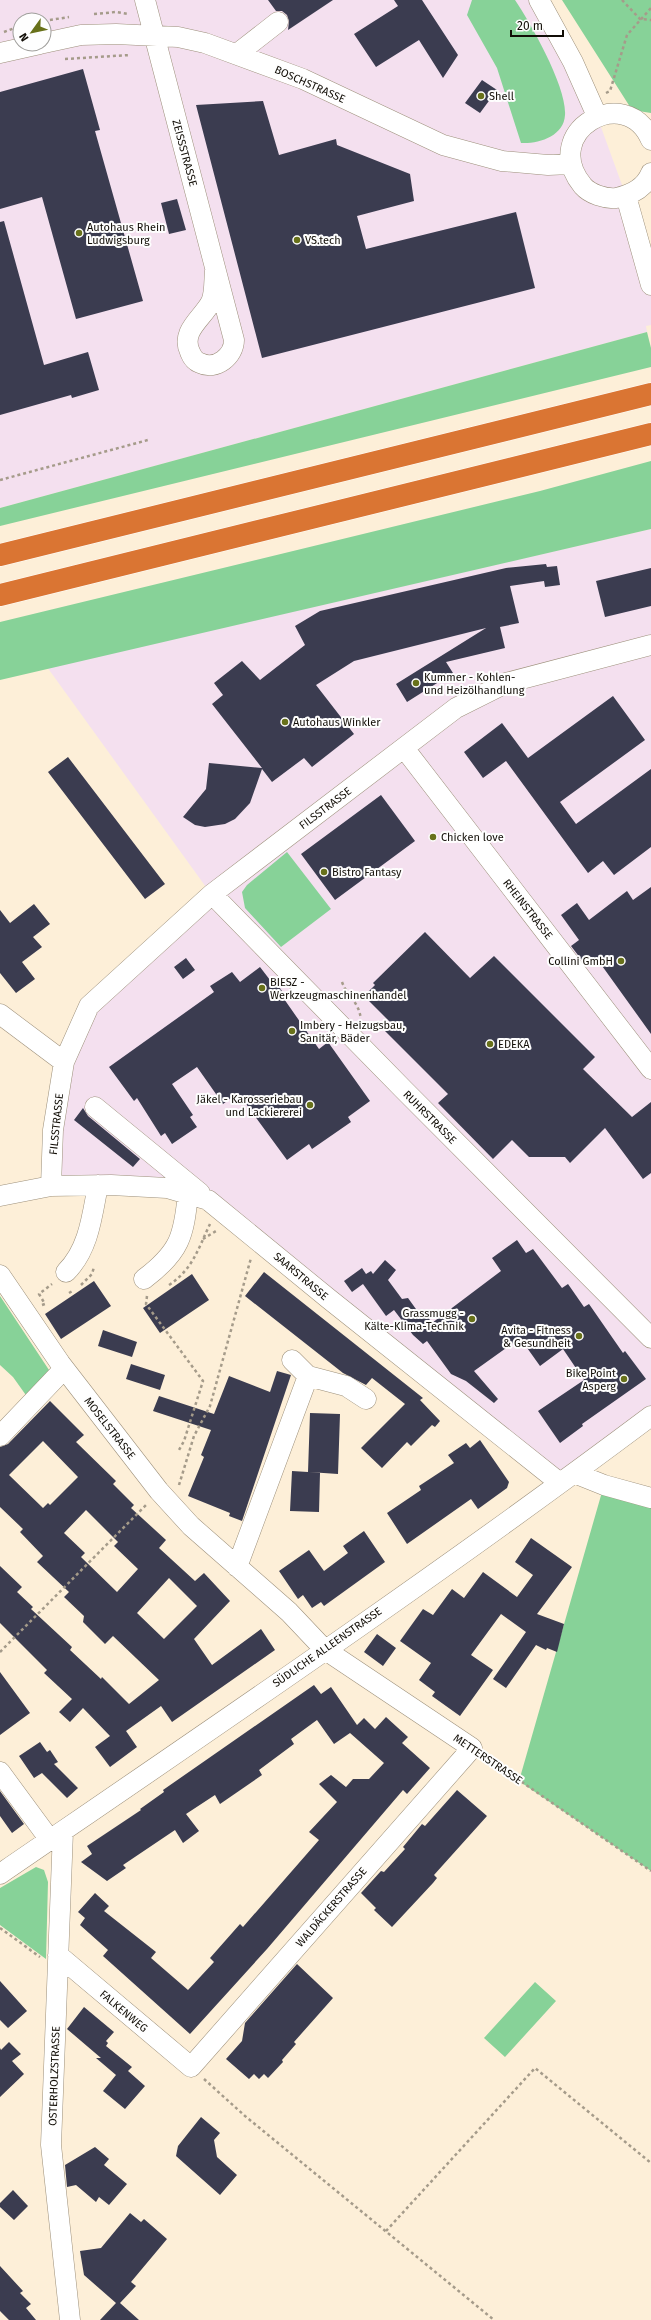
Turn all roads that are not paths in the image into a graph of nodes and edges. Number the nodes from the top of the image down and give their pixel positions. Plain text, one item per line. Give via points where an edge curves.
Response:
1 (144, 0) edge
2 (539, 0) edge
3 (278, 22) dead end
4 (155, 36) junction
5 (52, 41) edge
6 (12, 50) edge
7 (0, 53) edge
8 (237, 54) junction
9 (593, 108) junction
10 (651, 140) edge
11 (570, 164) junction
12 (651, 173) edge
13 (626, 196) junction
14 (216, 271) dead end
15 (651, 285) edge
16 (651, 394) edge
17 (651, 434) edge
18 (0, 555) edge
19 (0, 595) edge
20 (651, 644) edge
21 (404, 748) junction
22 (212, 894) junction
23 (0, 1014) edge
24 (64, 1062) junction
25 (651, 1069) edge
26 (95, 1107) dead end
27 (98, 1185) junction
28 (52, 1186) junction
29 (188, 1193) junction
30 (0, 1196) edge
31 (208, 1200) junction
32 (66, 1272) dead end
33 (0, 1275) edge
34 (144, 1279) dead end
35 (651, 1338) edge
36 (292, 1360) dead end
37 (64, 1369) junction
38 (308, 1376) junction
39 (366, 1399) dead end
40 (651, 1416) edge
41 (0, 1436) edge
42 (567, 1478) junction
43 (651, 1498) edge
44 (237, 1567) junction
45 (324, 1649) junction
46 (472, 1748) joint
47 (0, 1772) edge
48 (56, 1835) junction
49 (0, 1874) edge
50 (58, 1963) junction
51 (190, 2067) joint
52 (70, 2320) edge

1 - 4 street, ZEISSSTRASSE
2 - 9 street via 573,62
3 - 8 street
4 - 5 street, BOSCHSTRASSE via 81,35
4 - 8 street, BOSCHSTRASSE via 185,38
4 - 14 street, ZEISSSTRASSE
6 - 7 street
8 - 11 street, BOSCHSTRASSE via 303,79 444,145 502,161
9 - 10 street via 632,118 641,125
9 - 11 street via 573,140
11 - 13 street via 585,188 598,196
12 - 13 street via 643,185
13 - 15 street
16 - 18 highway
17 - 19 highway
20 - 21 street, FILSSTRASSE via 506,683 456,708
21 - 22 street, FILSSTRASSE
21 - 25 street, RHEINSTRASSE
22 - 24 street, FILSSTRASSE via 89,1006
22 - 35 street, RUHRSTRASSE via 398,1094
23 - 24 street
24 - 28 street, FILSSTRASSE via 54,1130
26 - 31 street
27 - 28 street, SAARSTRASSE
27 - 29 street, SAARSTRASSE via 167,1188
27 - 32 street via 85,1245 75,1263
28 - 30 street, SAARSTRASSE
29 - 31 street, SAARSTRASSE
29 - 34 street via 185,1223 171,1256
31 - 42 street, SAARSTRASSE
33 - 37 street, MOSELSTRASSE
36 - 38 street
37 - 41 street
37 - 44 street, MOSELSTRASSE via 172,1506
38 - 39 street via 346,1386
38 - 44 street
40 - 42 street, SÜDLICHE ALLEENSTRASSE
42 - 43 street, SAARSTRASSE
42 - 45 street, SÜDLICHE ALLEENSTRASSE
44 - 45 street, MOSELSTRASSE via 289,1612
45 - 46 street, METTERSTRASSE
45 - 48 street, SÜDLICHE ALLEENSTRASSE
46 - 51 street, WALDÄCKERSTRASSE
47 - 48 street
48 - 49 street, SÜDLICHE ALLEENSTRASSE
48 - 50 street, OSTERHOLZSTRASSE
50 - 51 street, FALKENWEG
50 - 52 street, OSTERHOLZSTRASSE via 51,2145

